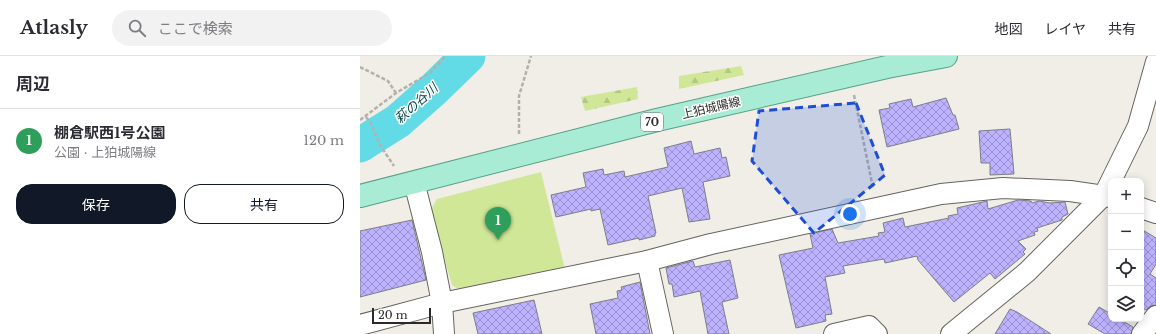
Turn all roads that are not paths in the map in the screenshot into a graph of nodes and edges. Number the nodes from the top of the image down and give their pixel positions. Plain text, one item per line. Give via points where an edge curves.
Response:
1 (946, 56) edge
2 (1156, 62) edge
3 (1116, 178) edge
4 (414, 182) junction
5 (360, 196) edge
6 (1108, 196) edge
7 (1144, 209) edge
8 (1156, 213) edge
9 (647, 261) junction
10 (442, 303) junction
11 (1156, 316) edge
12 (360, 325) edge
13 (444, 334) edge
14 (663, 334) edge
15 (834, 334) edge
16 (877, 334) edge
17 (951, 334) edge
18 (1142, 334) edge

1 - 4 main road, 上狛城陽線 / 70 via 849,75
2 - 3 street via 1138,126
4 - 5 main road, 上狛城陽線 / 70
4 - 10 street
6 - 9 street via 1070,191 1003,188 941,194 711,244
6 - 17 street via 1027,272
7 - 8 street
9 - 10 street
9 - 14 street
10 - 12 street
10 - 13 street
11 - 18 street
15 - 16 street via 869,326

